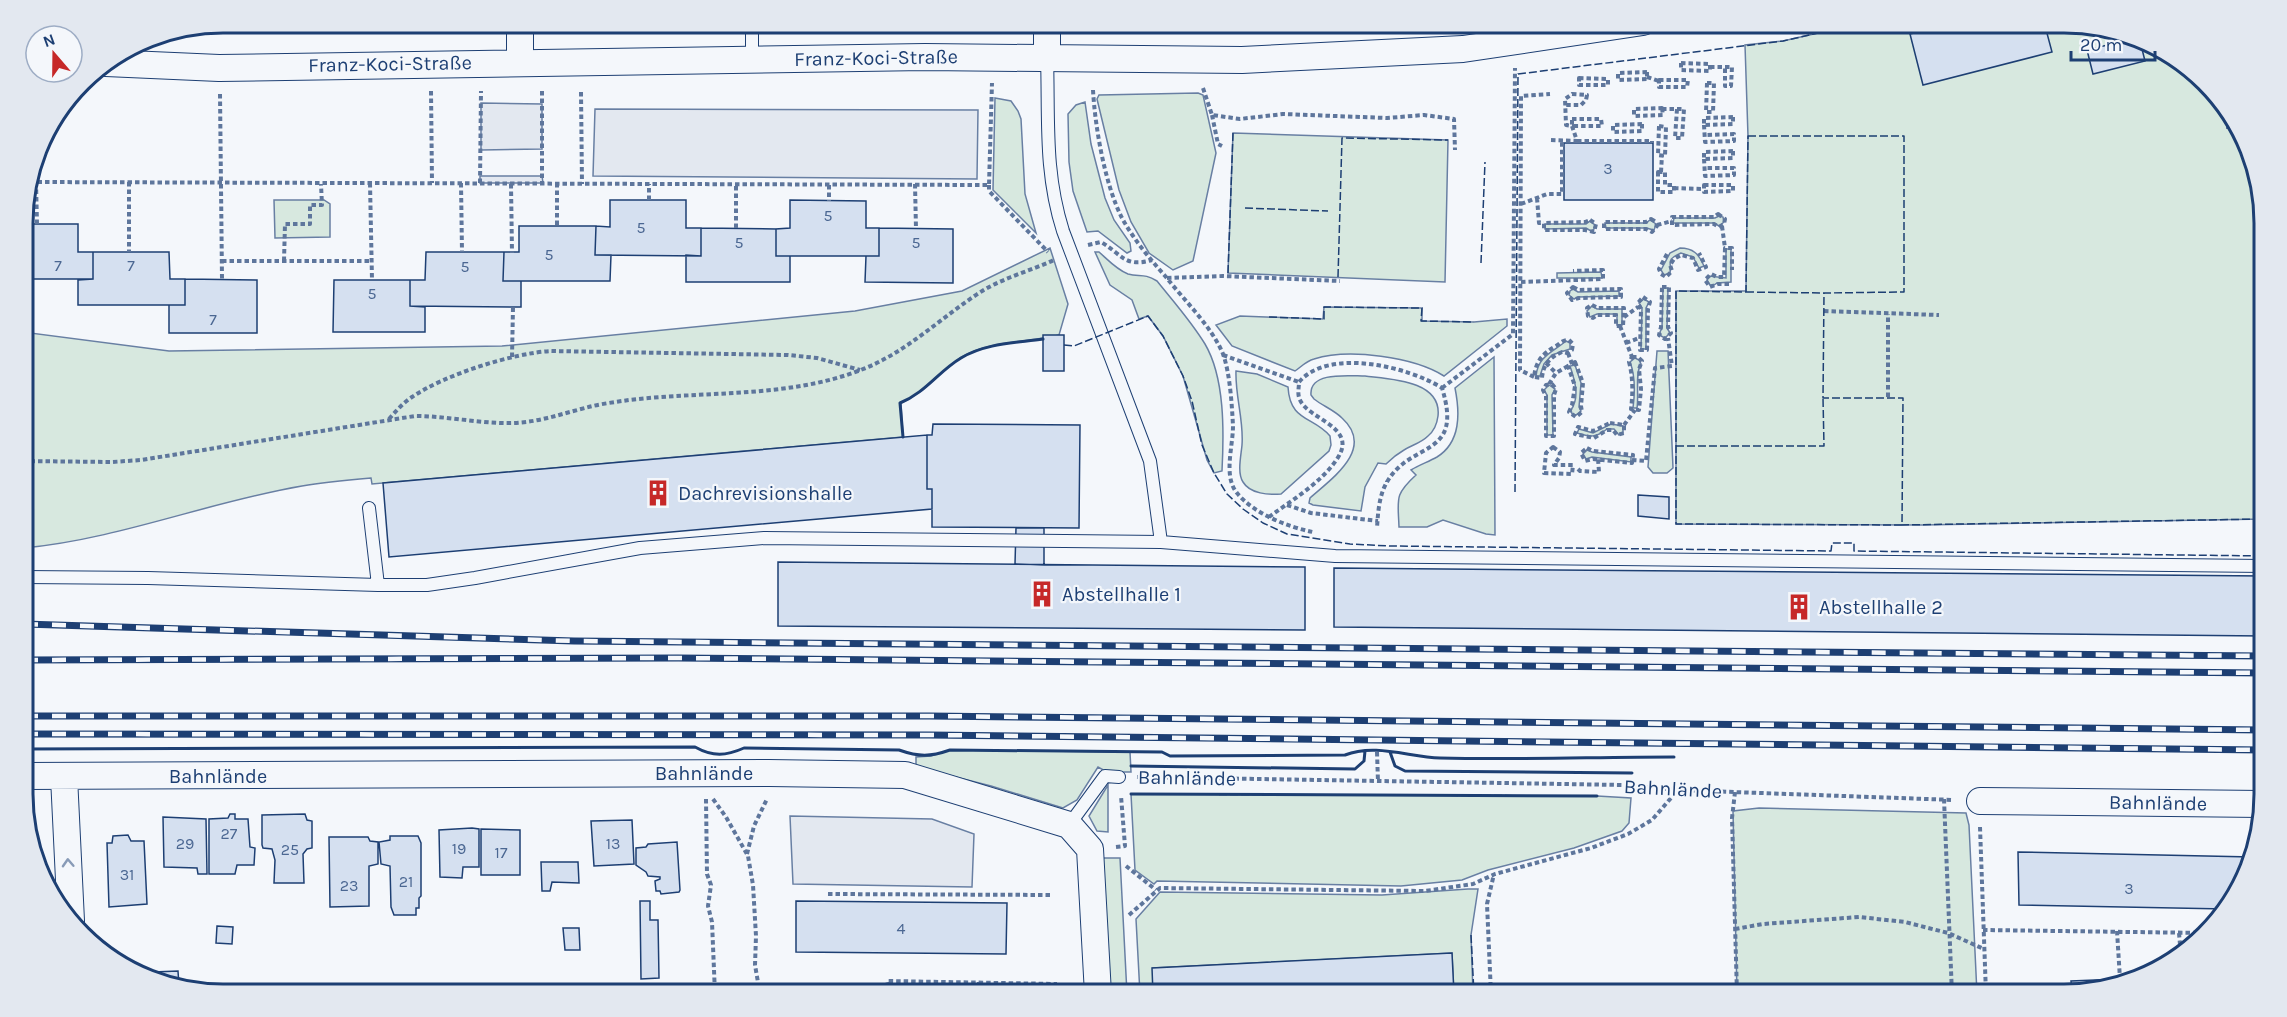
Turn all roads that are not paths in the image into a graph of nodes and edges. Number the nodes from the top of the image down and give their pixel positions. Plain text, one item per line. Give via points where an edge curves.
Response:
1 (520, 33) edge
2 (752, 33) edge
3 (1047, 33) edge
4 (1570, 33) edge
5 (1047, 57) junction
6 (752, 60) junction
7 (520, 62) junction
8 (120, 64) edge
9 (369, 508) dead end
10 (1161, 543) junction
11 (2254, 566) edge
12 (33, 577) edge
13 (378, 585) junction
14 (33, 776) edge
15 (64, 777) junction
16 (1119, 777) road end
17 (1980, 801) road end
18 (2254, 804) edge
19 (1069, 825) junction
20 (70, 908) edge
21 (1097, 984) edge

1 - 7 street
2 - 6 lane
3 - 5 street
4 - 5 street, Franz-Koci-Straße via 1463,49 1242,60
5 - 6 street, Franz-Koci-Straße
5 - 10 lane via 1049,175 1057,212 1150,461
6 - 7 street, Franz-Koci-Straße
7 - 8 street, Franz-Koci-Straße via 219,68
9 - 13 lane
10 - 11 lane via 1335,556
10 - 13 lane via 764,538 640,548 427,585
12 - 13 lane
14 - 15 street, Bahnlände
15 - 19 street, Bahnlände via 769,773 905,776
20 -> 15 street
16 - 19 lane via 1105,776
17 - 18 street, Bahnlände
19 - 21 street via 1090,849

